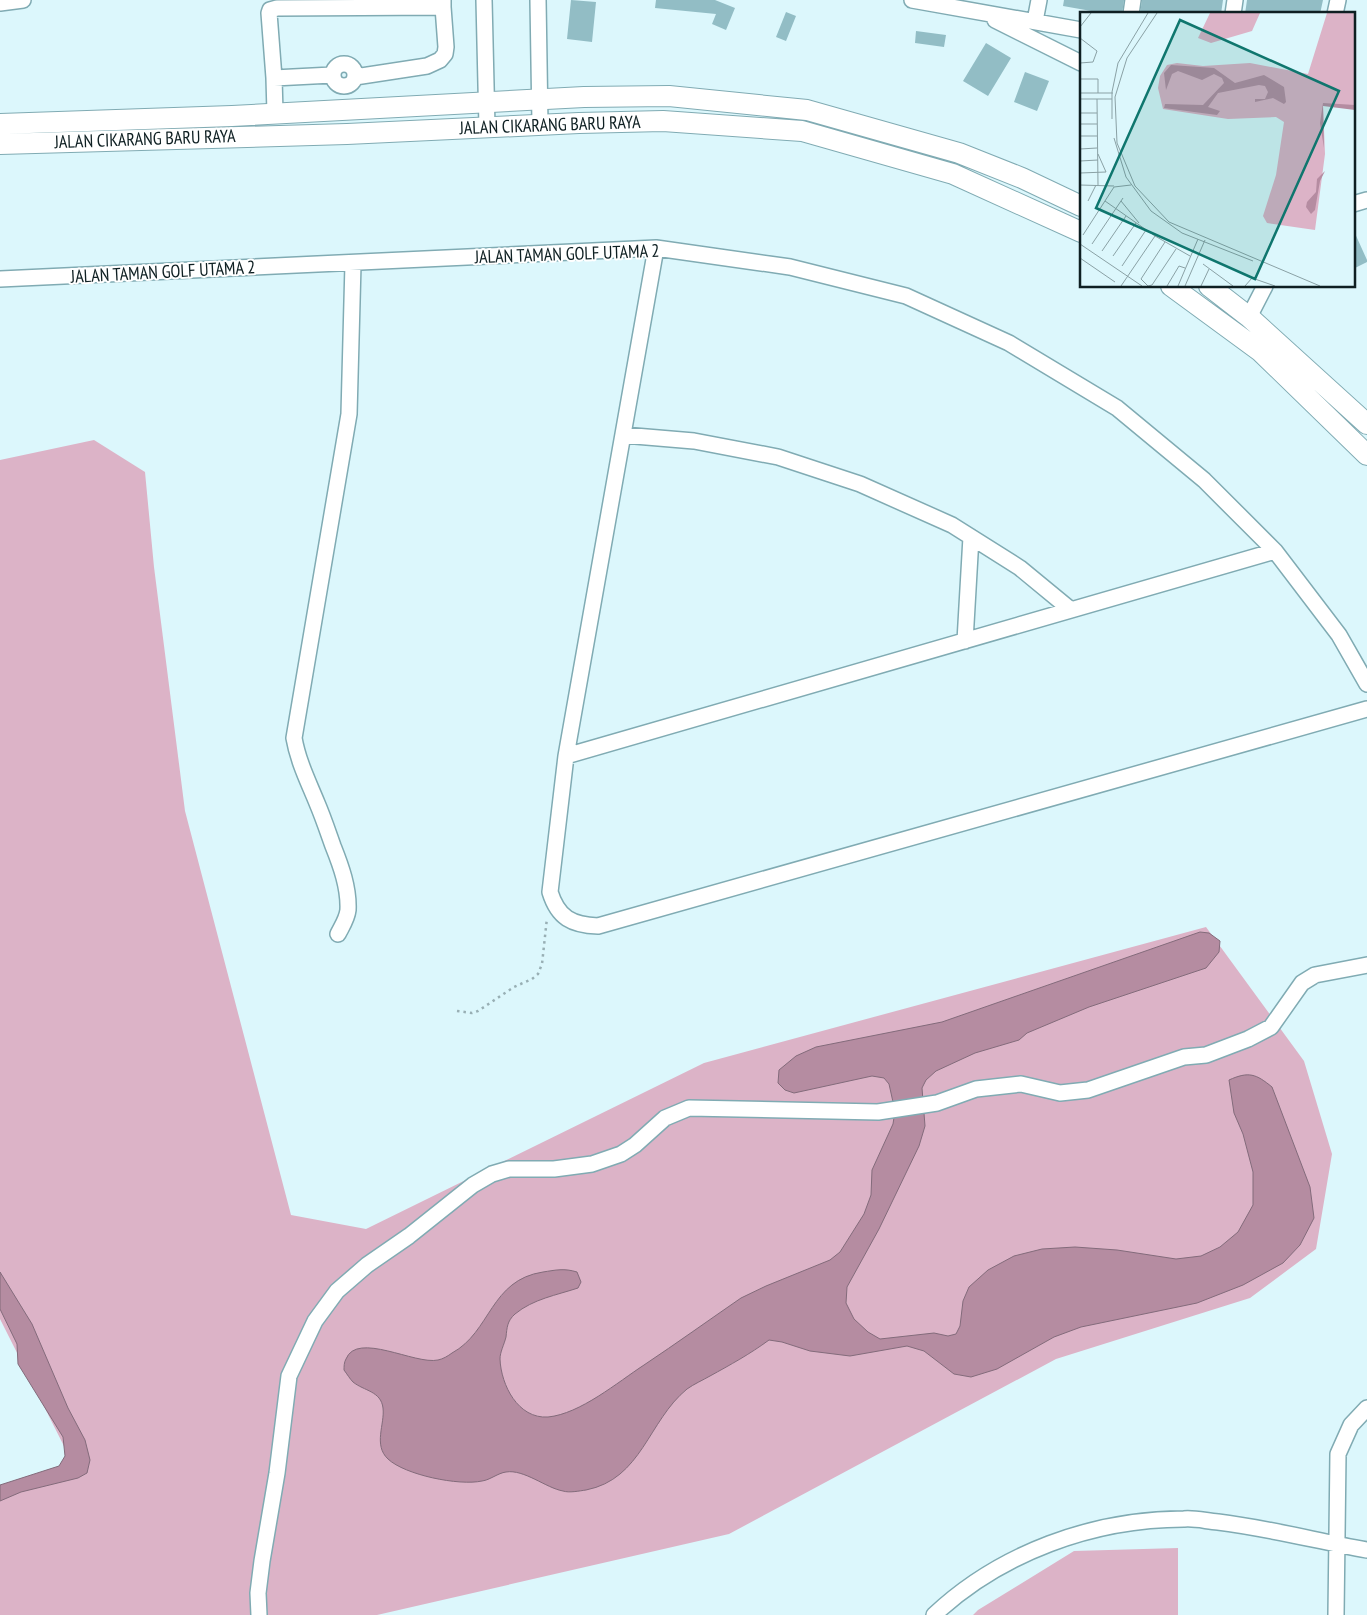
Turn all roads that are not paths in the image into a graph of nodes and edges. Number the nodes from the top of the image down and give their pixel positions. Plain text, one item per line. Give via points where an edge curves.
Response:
1 (22, 0) edge
2 (484, 0) edge
3 (538, 0) edge
4 (912, 0) edge
5 (1039, 0) edge
6 (0, 3) edge
7 (938, 3) edge
8 (443, 4) edge
9 (983, 14) junction
10 (1036, 21) junction
11 (1080, 30) edge
12 (1080, 62) edge
13 (274, 78) junction
14 (584, 97) junction
15 (540, 100) junction
16 (486, 102) junction
17 (275, 113) junction
18 (579, 123) junction
19 (0, 124) edge
20 (540, 124) junction
21 (487, 127) junction
22 (0, 144) edge
23 (1367, 200) edge
24 (1354, 204) edge
25 (1080, 206) edge
26 (1080, 232) edge
27 (656, 248) junction
28 (353, 264) junction
29 (0, 279) edge
30 (1174, 288) edge
31 (1211, 288) edge
32 (1263, 288) edge
33 (1250, 317) junction
34 (1367, 424) edge
35 (623, 435) junction
36 (1367, 455) edge
37 (971, 537) junction
38 (1275, 551) junction
39 (1071, 610) junction
40 (965, 641) junction
41 (1367, 684) edge
42 (1367, 708) edge
43 (566, 756) junction
44 (338, 934) dead end
45 (1367, 965) edge
46 (1367, 1408) edge
47 (1336, 1544) junction
48 (1367, 1550) edge
49 (259, 1615) edge
50 (934, 1615) edge
51 (1336, 1615) edge

1 - 6 street
2 - 16 street
3 - 15 street
4 - 7 street
5 - 10 street
7 - 9 street
8 - 13 street via 445,54 427,66 355,77 353,82 343,86 338,85 332,75
8 - 13 street via 273,9 268,14
9 - 10 street
9 - 12 street
10 - 11 street
13 - 17 street
14 - 15 main road, JALAN CIKARANG BARU RAYA
14 - 18 main road via 577,109
14 - 25 main road, JALAN CIKARANG BARU RAYA via 670,96 807,110 960,153
15 - 16 main road, JALAN CIKARANG BARU RAYA
15 - 20 street
16 - 17 main road, JALAN CIKARANG BARU RAYA
16 - 21 street
17 - 19 main road, JALAN CIKARANG BARU RAYA
18 - 20 main road, JALAN CIKARANG BARU RAYA
18 - 26 main road, JALAN CIKARANG BARU RAYA via 664,121 802,132 953,174
20 - 21 main road, JALAN CIKARANG BARU RAYA
21 - 22 main road, JALAN CIKARANG BARU RAYA
23 - 24 street
27 - 28 street, JALAN TAMAN GOLF UTAMA 2
27 - 35 street
27 - 38 street, JALAN TAMAN GOLF UTAMA 2 via 790,267 906,296 1008,343 1117,408 1204,480
28 - 29 street, JALAN TAMAN GOLF UTAMA 2
28 - 44 street via 349,414 294,738 297,754 343,871 348,911
30 - 36 main road via 1261,352
31 - 33 main road
32 - 33 street
33 - 34 main road
35 - 37 street via 694,441 778,457 860,484 952,525
35 - 43 street
37 - 39 street via 1020,568
37 - 40 street
38 - 39 street
38 - 41 street, JALAN TAMAN GOLF UTAMA 2 via 1339,634
39 - 40 street
40 - 43 street
42 - 43 street via 598,926 583,925 564,917 554,906 550,892
45 - 49 street via 1315,975 1302,982 1271,1028 1248,1039 1088,1090 1060,1093 1021,1084 976,1089 937,1103 878,1112 688,1108 665,1118 622,1154 592,1164 554,1169 509,1169 472,1185 367,1265 337,1291 315,1321 289,1376 262,1561
46 - 47 street via 1351,1425 1338,1454
47 - 48 street
47 - 50 street via 1239,1524 1185,1518 1130,1522 1072,1535 1017,1557 952,1598
47 - 51 street

